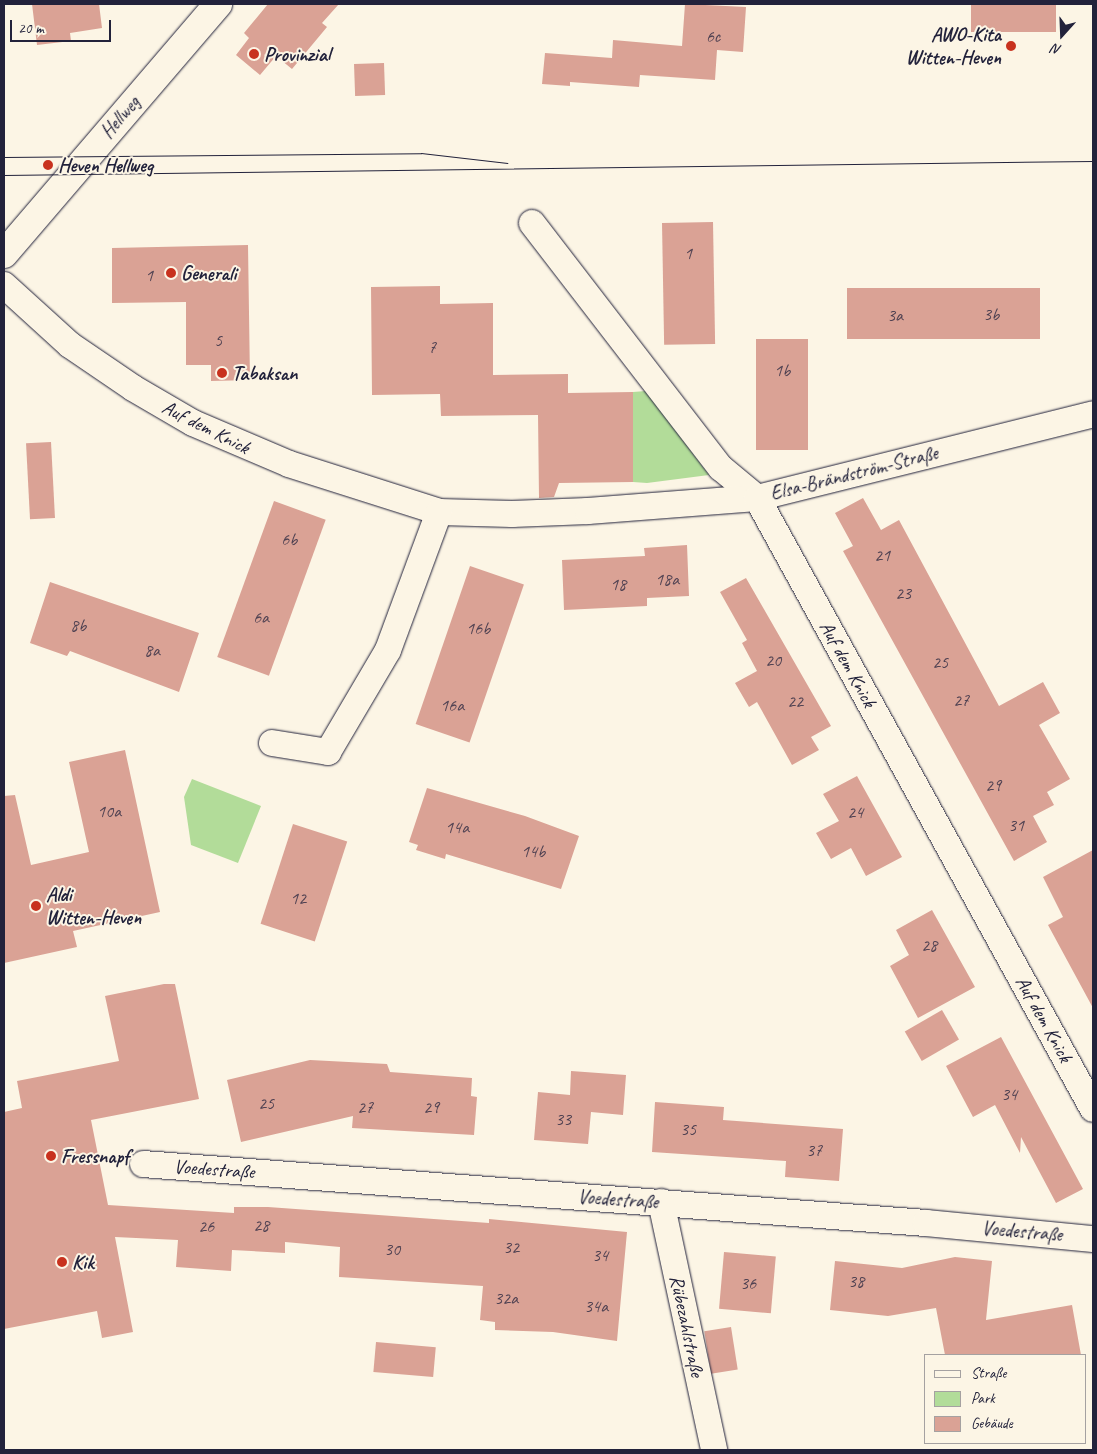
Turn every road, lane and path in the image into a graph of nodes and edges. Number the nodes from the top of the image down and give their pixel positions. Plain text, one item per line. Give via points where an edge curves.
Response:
1 (218, 4) edge
2 (532, 223) dead end
3 (4, 254) edge
4 (4, 285) edge
5 (1093, 414) edge
6 (757, 498) junction
7 (439, 512) junction
8 (272, 743) dead end
9 (1093, 1109) edge
10 (143, 1164) dead end
11 (661, 1202) junction
12 (1093, 1239) edge
13 (714, 1450) edge

1 - 3 street, Hellweg
2 - 6 street, Elsa-Brändström-Straße via 721,468
4 - 7 street, Auf dem Knick via 70,344 133,388 186,419 289,464
5 - 6 street, Elsa-Brändström-Straße
6 - 7 street, Auf dem Knick via 588,511
6 - 9 street, Auf dem Knick
7 - 8 street via 388,650 328,752
10 - 11 street, Voedestraße
11 - 12 street, Voedestraße
11 - 13 street, Rübezahlstraße

